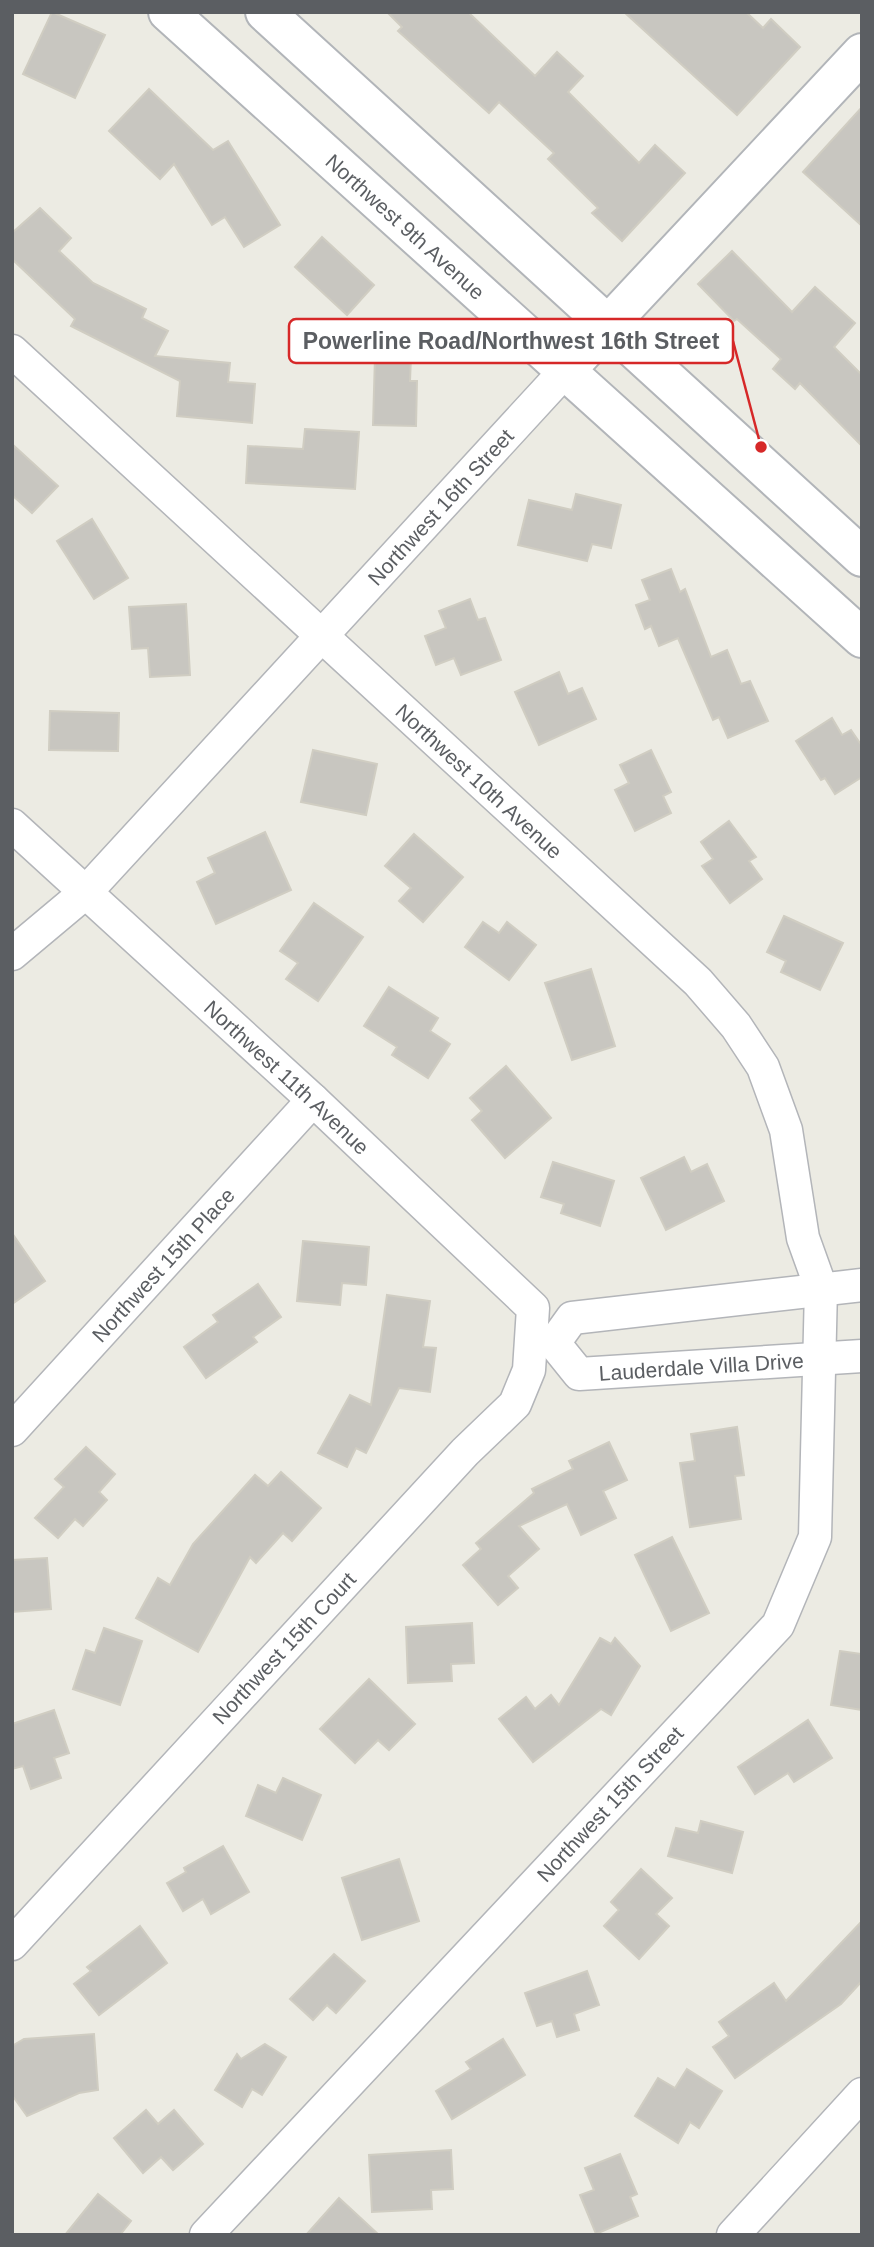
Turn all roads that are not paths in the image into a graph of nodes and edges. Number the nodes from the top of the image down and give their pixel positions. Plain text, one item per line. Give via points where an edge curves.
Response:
1 (168, 12) edge
2 (265, 12) edge
3 (862, 53) edge
4 (607, 326) junction
5 (12, 351) edge
6 (565, 371) junction
7 (862, 557) edge
8 (321, 635) junction
9 (862, 638) edge
10 (12, 825) edge
11 (86, 892) junction
12 (12, 954) edge
13 (313, 1100) junction
14 (862, 1285) edge
15 (821, 1287) junction
16 (543, 1342) junction
17 (862, 1356) edge
18 (819, 1358) junction
19 (12, 1430) edge
20 (12, 1944) edge
21 (862, 2094) edge
22 (206, 2235) edge
23 (733, 2235) edge

1 - 6 main road, Northwest 9th Avenue
2 - 4 main road
3 - 4 main road, Northwest 16th Street
4 - 6 main road, Northwest 16th Street
4 - 7 main road
5 - 8 street, Northwest 10th Avenue
6 - 8 street, Northwest 16th Street
6 - 9 main road, Northwest 9th Avenue
8 - 11 street, Northwest 16th Street
8 - 15 street, Northwest 10th Avenue via 698,982 736,1026 763,1067 786,1130 803,1238
10 - 11 street, Northwest 11th Avenue
11 - 12 street, Northwest 16th Street
11 - 13 street, Northwest 11th Avenue
13 - 16 street, Northwest 11th Avenue via 533,1308
13 - 19 street, Northwest 15th Place
14 - 15 street
15 - 16 street via 572,1318
15 - 18 street, Northwest 15th Street
16 - 18 street, Lauderdale Villa Drive via 579,1374
16 - 20 street, Northwest 15th Court via 515,1404 456,1462
17 - 18 street, Lauderdale Villa Drive
18 - 22 street, Northwest 15th Street via 815,1537 778,1625
21 - 23 street

